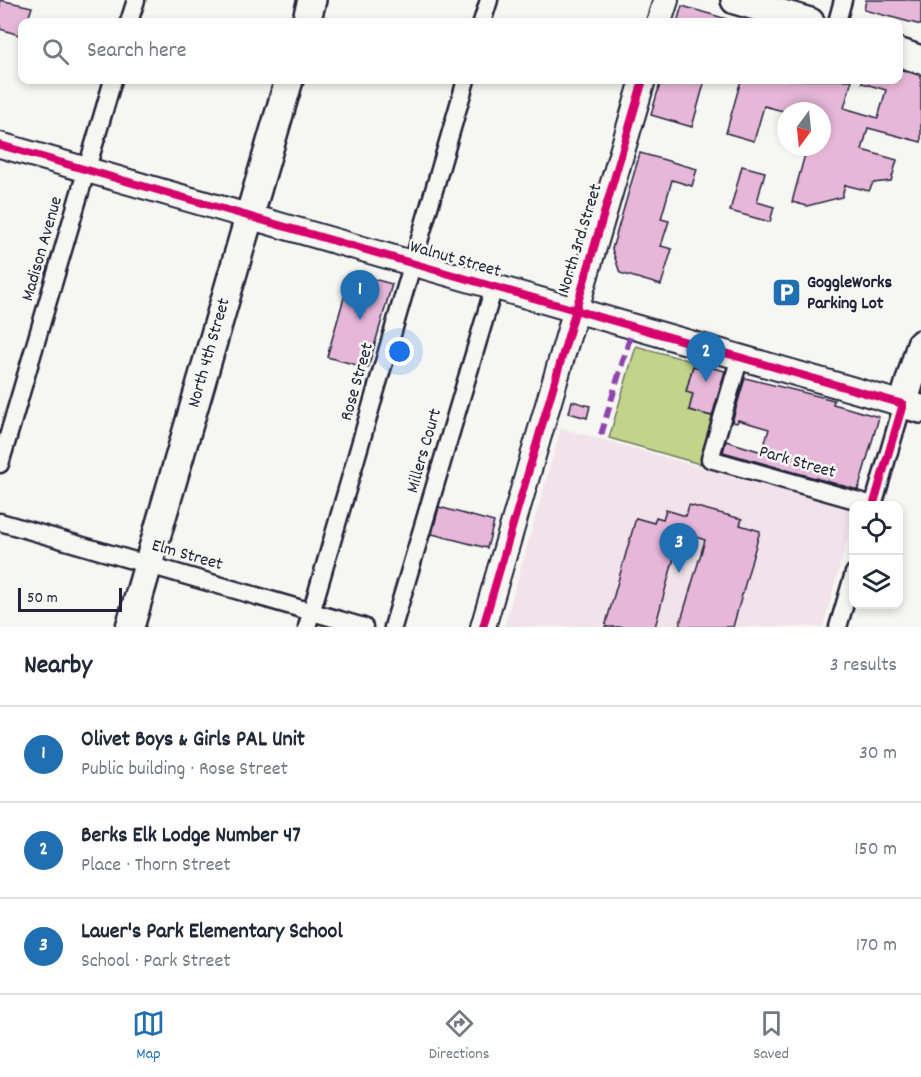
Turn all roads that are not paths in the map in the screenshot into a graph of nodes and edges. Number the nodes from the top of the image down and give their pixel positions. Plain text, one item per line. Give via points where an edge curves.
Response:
1 (136, 0) edge
2 (312, 0) edge
3 (489, 0) edge
4 (666, 0) edge
5 (735, 0) edge
6 (843, 0) edge
7 (130, 18) edge
8 (307, 18) edge
9 (483, 18) edge
10 (660, 18) edge
11 (796, 18) edge
12 (838, 18) edge
13 (903, 54) edge
14 (921, 60) edge
15 (111, 84) edge
16 (288, 84) edge
17 (465, 84) edge
18 (642, 84) edge
19 (0, 145) edge
20 (86, 170) junction
21 (250, 218) junction
22 (413, 264) junction
23 (494, 287) junction
24 (576, 310) junction
25 (921, 344) edge
26 (740, 357) junction
27 (912, 406) edge
28 (0, 464) edge
29 (859, 501) edge
30 (875, 501) edge
31 (0, 522) edge
32 (148, 565) junction
33 (849, 590) edge
34 (309, 620) edge
35 (130, 627) edge
36 (363, 627) edge
37 (393, 627) edge
38 (483, 627) edge
39 (838, 627) edge

1 - 7 street
2 - 8 main road
3 - 9 street
4 - 10 street
5 - 11 main road
6 - 12 street
13 - 14 main road
15 - 20 street, Madison Avenue
16 - 21 main road, North 4th Street
17 - 22 street, Rose Street
18 - 24 street, North 3rd Street
19 - 20 street, Walnut Street
20 - 21 street, Walnut Street
20 - 28 street, Madison Avenue
21 - 22 street, Walnut Street
21 - 32 main road, North 4th Street
22 - 23 street, Walnut Street
22 - 34 street, Rose Street
23 - 24 street, Walnut Street
23 - 37 street, Millers Court
24 - 26 street, Walnut Street
24 - 38 street, North 3rd Street
25 - 27 main road
26 - 27 street, Walnut Street
26 - 29 street, Park Street via 710,459
27 - 30 street
31 - 32 street, Elm Street
32 - 34 street, Elm Street
32 - 35 main road, North 4th Street
33 - 39 street
34 - 36 street, Elm Street

